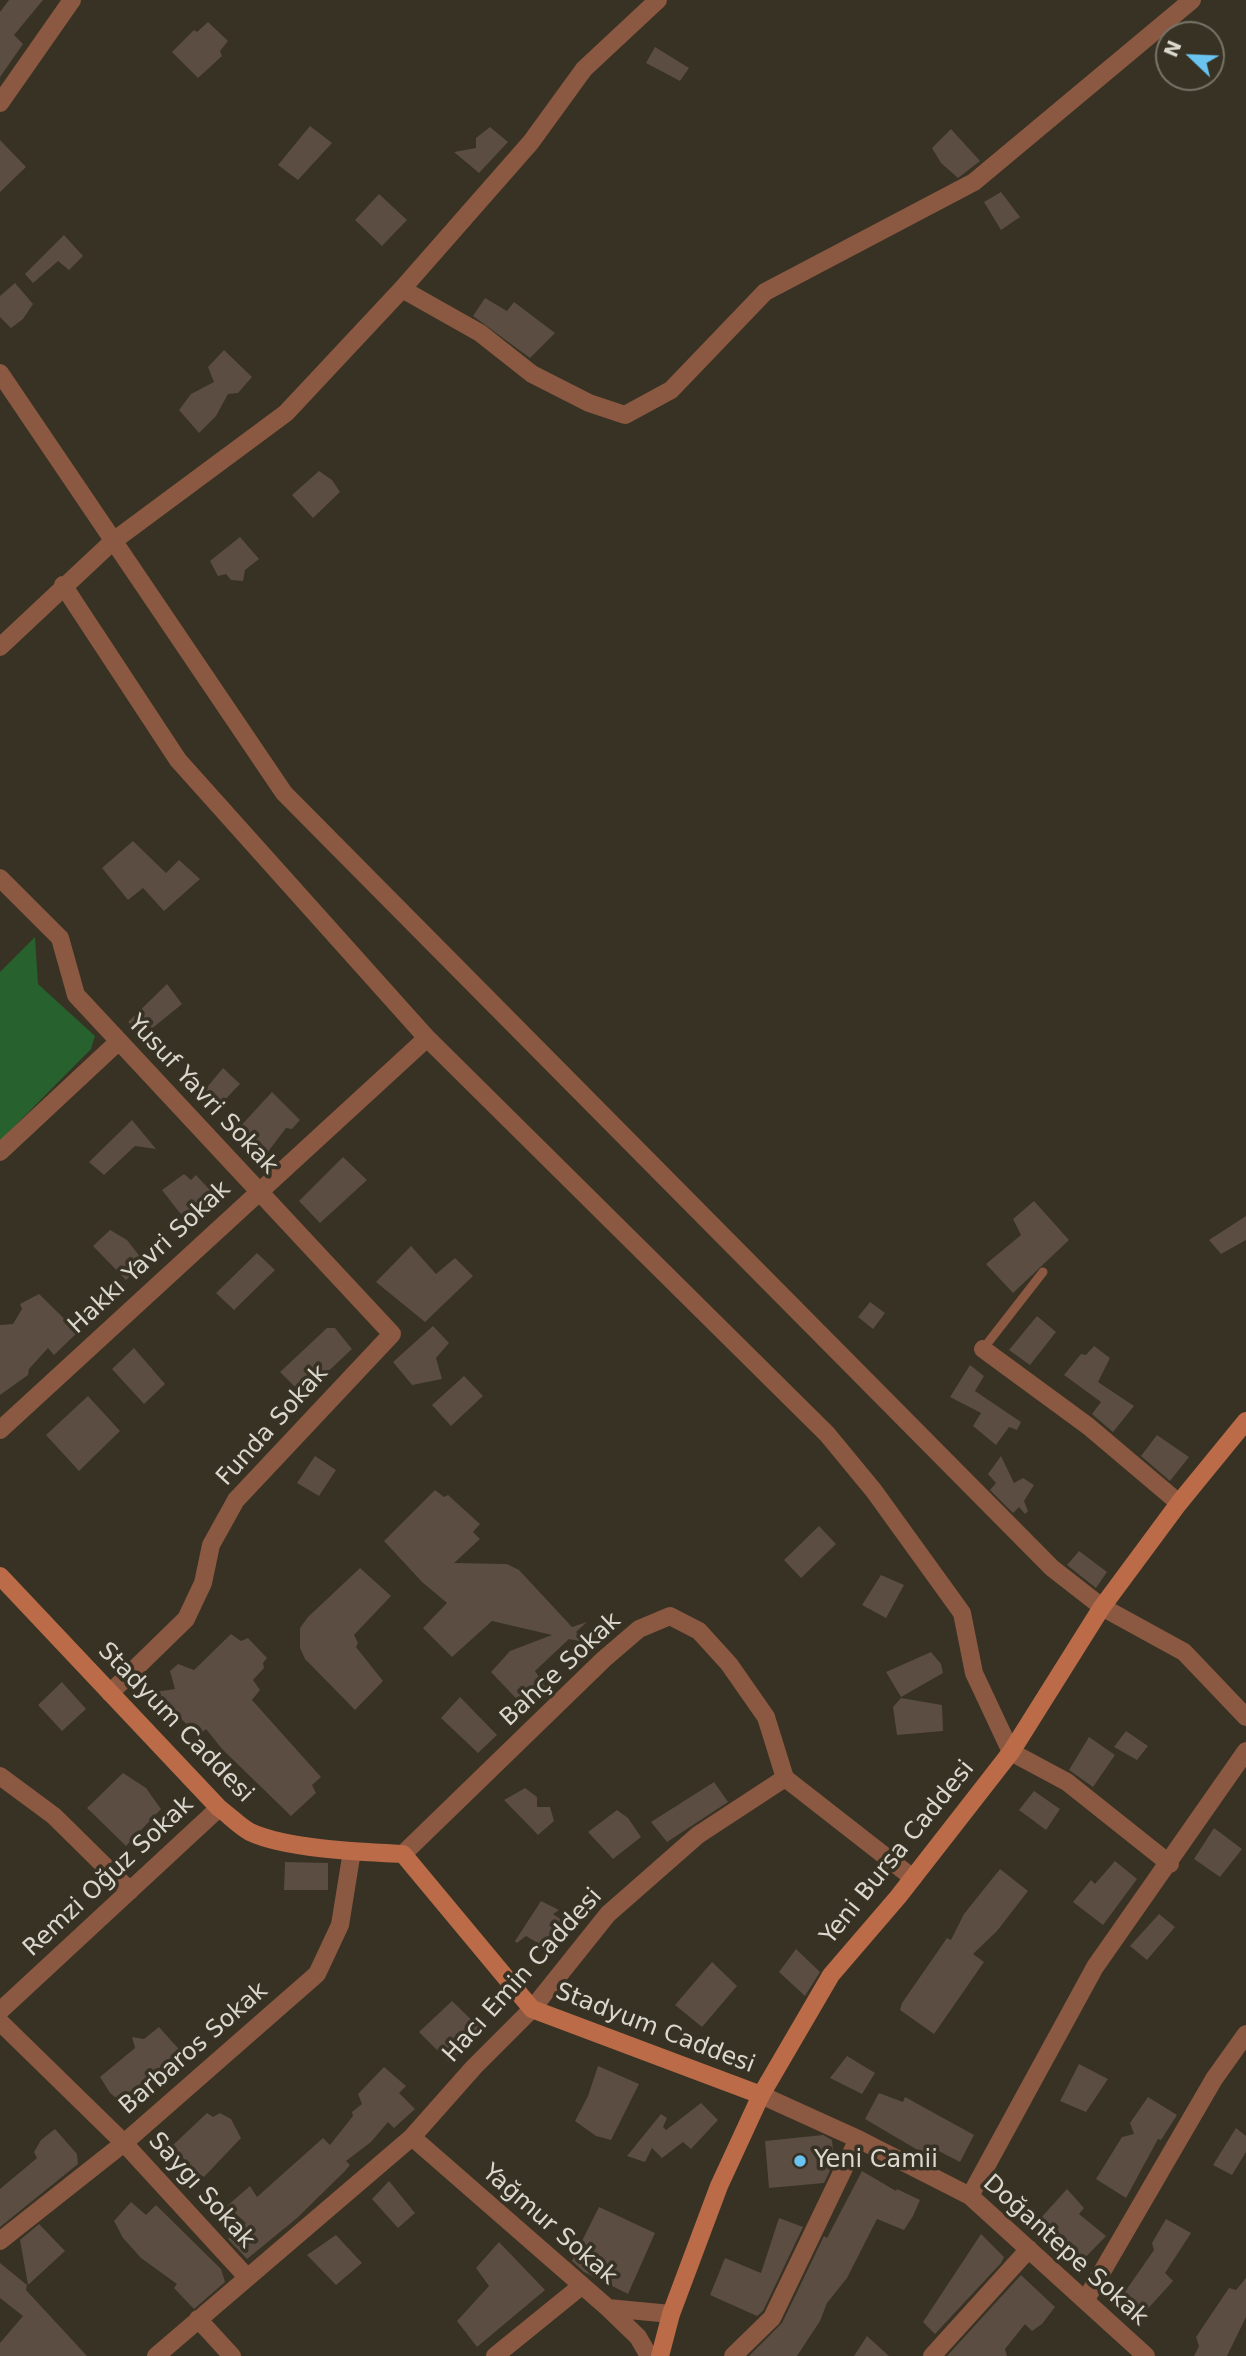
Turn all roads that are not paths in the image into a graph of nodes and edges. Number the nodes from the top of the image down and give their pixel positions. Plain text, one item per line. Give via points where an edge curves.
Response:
1 (72, 0) edge
2 (1192, 0) edge
3 (656, 1) edge
4 (0, 103) edge
5 (402, 289) junction
6 (0, 373) edge
7 (112, 542) junction
8 (63, 585) junction
9 (0, 647) edge
10 (0, 878) edge
11 (427, 1038) junction
12 (119, 1041) junction
13 (0, 1152) edge
14 (258, 1191) junction
15 (1043, 1272) dead end
16 (392, 1334) joint
17 (983, 1349) joint
18 (1246, 1421) edge
19 (0, 1430) edge
20 (1179, 1503) junction
21 (0, 1576) edge
22 (1102, 1607) junction
23 (110, 1693) junction
24 (1246, 1717) edge
25 (1246, 1751) edge
26 (1011, 1752) junction
27 (0, 1776) edge
28 (785, 1778) junction
29 (219, 1808) junction
30 (352, 1851) junction
31 (403, 1854) junction
32 (1170, 1864) junction
33 (913, 1878) junction
34 (130, 1891) junction
35 (532, 2010) junction
36 (0, 2011) edge
37 (0, 2022) edge
38 (1246, 2034) edge
39 (761, 2095) junction
40 (412, 2137) junction
41 (858, 2139) junction
42 (124, 2143) junction
43 (970, 2196) junction
44 (0, 2241) edge
45 (1029, 2249) junction
46 (246, 2276) junction
47 (580, 2287) junction
48 (1085, 2301) junction
49 (608, 2308) junction
50 (671, 2314) junction
51 (198, 2319) junction
52 (156, 2356) edge
53 (232, 2356) edge
54 (495, 2356) edge
55 (649, 2356) edge
56 (660, 2356) edge
57 (733, 2356) edge
58 (932, 2356) edge
59 (1146, 2356) edge

1 - 4 street
2 - 5 street via 974,182 765,292 671,390 625,415 589,403 532,374 480,333
3 - 5 street via 584,69 531,142
5 - 7 street via 286,413
6 - 7 street
7 - 8 street
7 - 22 street via 284,793 1052,1568
8 - 9 street
8 - 11 street via 178,760
10 - 12 street, Yusuf Yavri Sokak via 60,938 76,995
11 - 14 street, Hakkı Yavri Sokak
11 - 26 street via 827,1434 874,1491 962,1613 974,1673
12 - 13 street
12 - 14 street, Yusuf Yavri Sokak
14 - 16 street, Yusuf Yavri Sokak
14 - 19 street, Hakkı Yavri Sokak
15 - 17 lane
16 - 23 street, Funda Sokak via 236,1500 211,1545 203,1583 186,1619
17 - 20 street via 1088,1426
18 - 20 main road, Yeni Bursa Caddesi
20 - 22 main road, Yeni Bursa Caddesi
21 - 23 main road, Stadyum Caddesi
22 - 24 street via 1184,1652
22 - 26 main road, Yeni Bursa Caddesi
23 - 29 main road, Stadyum Caddesi
25 - 32 street
26 - 32 street via 1067,1782
26 - 33 main road, Yeni Bursa Caddesi
27 - 34 street via 54,1816
28 - 31 street, Bahçe Sokak via 766,1717 729,1664 699,1631 670,1616 639,1629 604,1659
28 - 33 street
28 - 35 street, Hacı Emin Caddesi via 698,1835 608,1914
29 - 30 main road, Stadyum Caddesi via 250,1832
29 - 34 street, Remzi Oğuz Sokak
30 - 31 main road, Stadyum Caddesi
30 - 42 street, Barbaros Sokak via 340,1925 317,1974
31 - 35 main road, Stadyum Caddesi
32 - 43 street via 1096,1967
33 - 39 main road, Yeni Bursa Caddesi via 831,1975
34 - 36 street, Remzi Oğuz Sokak
35 - 39 main road, Stadyum Caddesi
35 - 40 street, Hacı Emin Caddesi
37 - 42 street, Saygı Sokak
38 - 48 street via 1214,2079
39 - 41 street, Doğantepe Sokak
39 - 50 main road, Yeni Bursa Caddesi via 719,2186
40 - 46 street, Hacı Emin Caddesi
40 - 47 street, Yağmur Sokak
41 - 43 street, Doğantepe Sokak
41 - 57 street via 772,2318
42 - 44 street, Barbaros Sokak
42 - 46 street, Saygı Sokak
43 - 45 street, Doğantepe Sokak
45 - 48 street, Doğantepe Sokak
45 - 58 street
46 - 51 street, Hacı Emin Caddesi
47 - 49 street, Yağmur Sokak
47 - 54 street
48 - 59 street, Doğantepe Sokak
49 - 50 street
49 - 55 street, Yağmur Sokak via 638,2337
50 - 56 main road, Yeni Bursa Caddesi
51 - 52 street, Hacı Emin Caddesi
51 - 53 street

